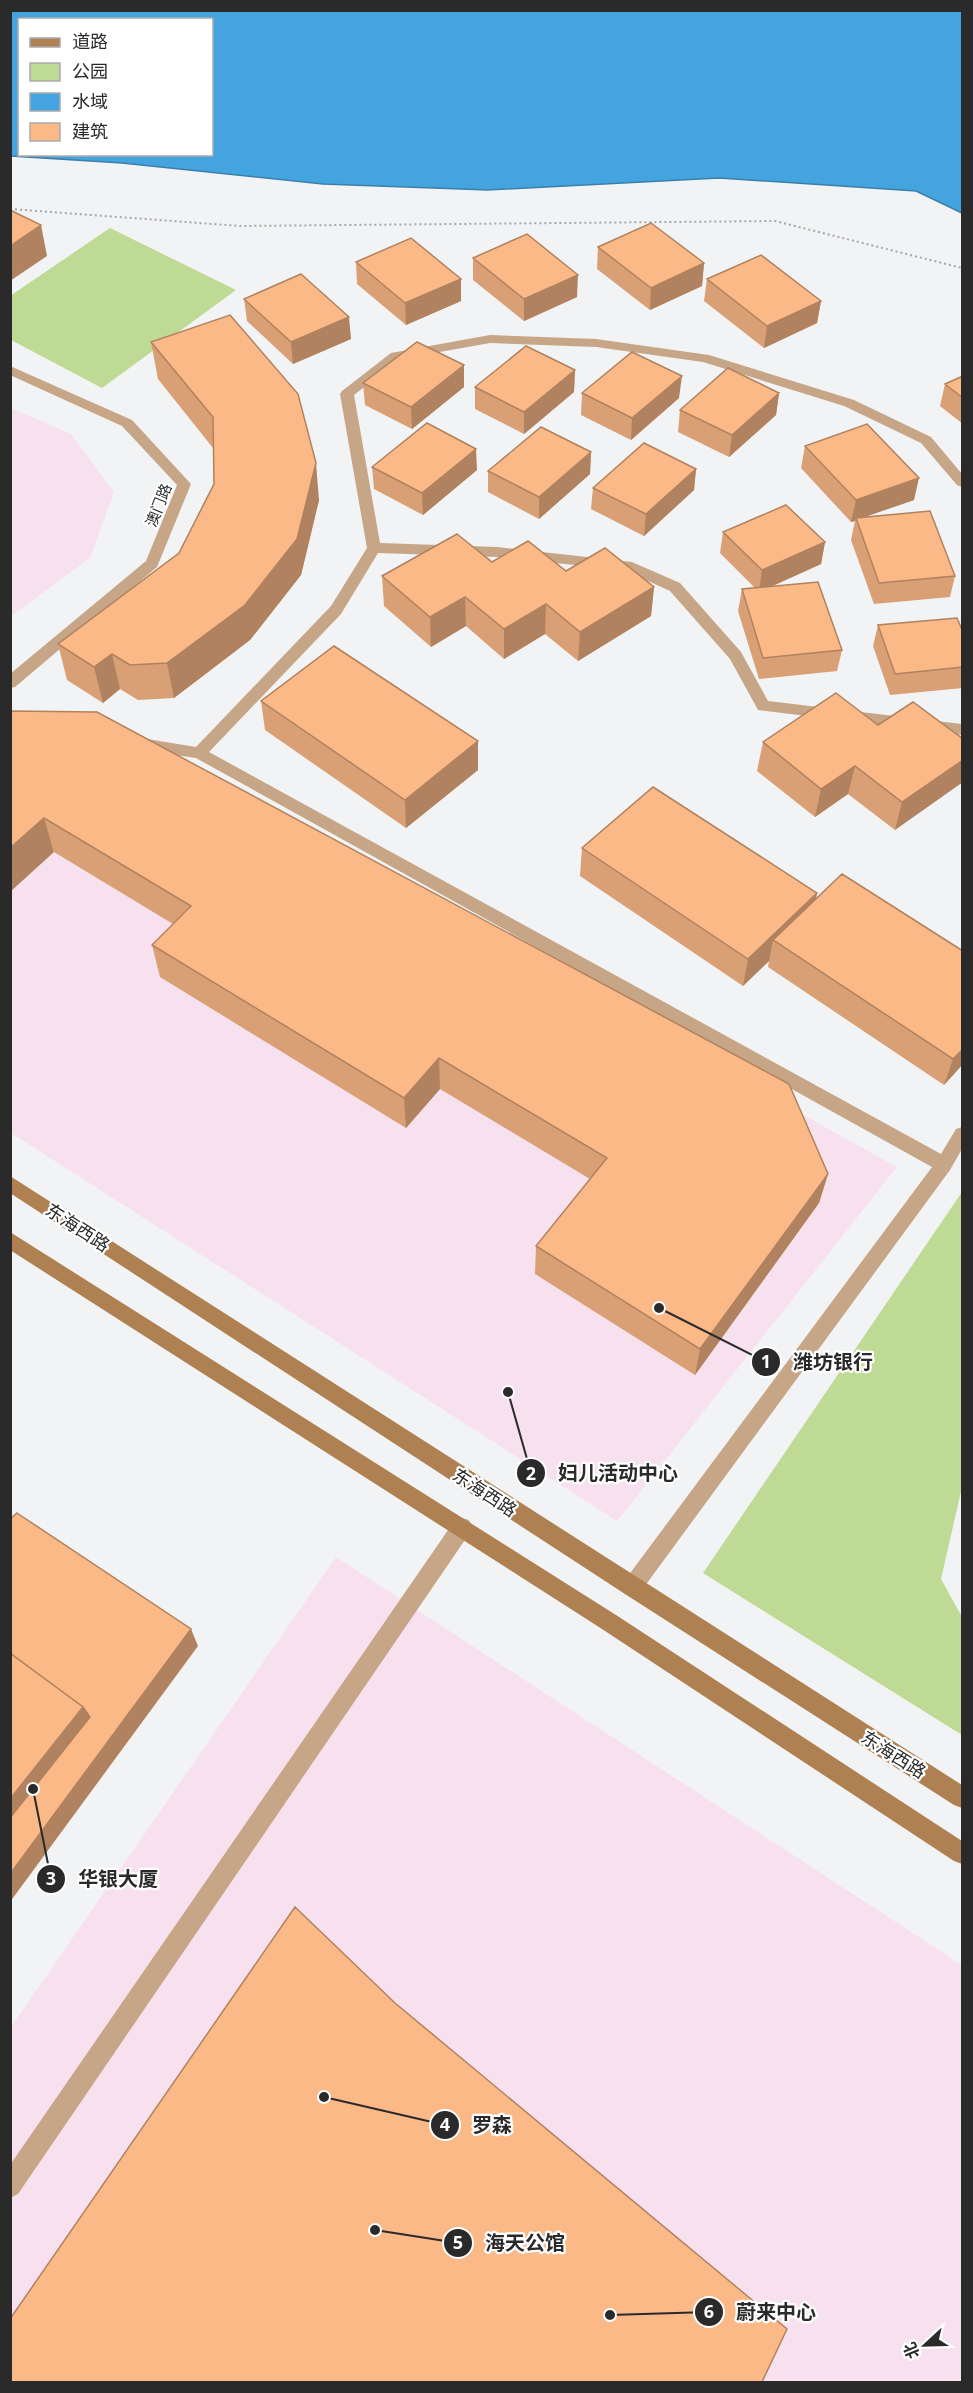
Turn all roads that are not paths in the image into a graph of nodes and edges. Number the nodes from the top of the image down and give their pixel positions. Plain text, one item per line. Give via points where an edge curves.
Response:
1 (10, 370) edge
2 (963, 482) edge
3 (374, 548) junction
4 (10, 682) edge
5 (963, 730) edge
6 (121, 741) edge
7 (199, 753) junction
8 (963, 1134) edge
9 (944, 1165) junction
10 (10, 1183) edge
11 (10, 1240) edge
12 (462, 1527) junction
13 (632, 1587) junction
14 (963, 1797) edge
15 (963, 1853) edge
16 (10, 2186) edge

1 - 4 street, 澳门路 via 127,423 184,484 152,564
2 - 3 street via 926,440 849,403 715,362 596,343 490,339 396,356 347,394
3 - 5 street via 497,552 627,565 675,587 736,656 763,706
3 - 7 street via 336,610
6 - 7 street
7 - 9 street
8 - 9 street
9 - 13 street
10 - 13 main road, 东海西路
11 - 12 main road
12 - 15 main road
12 - 16 street
13 - 14 main road, 东海西路

